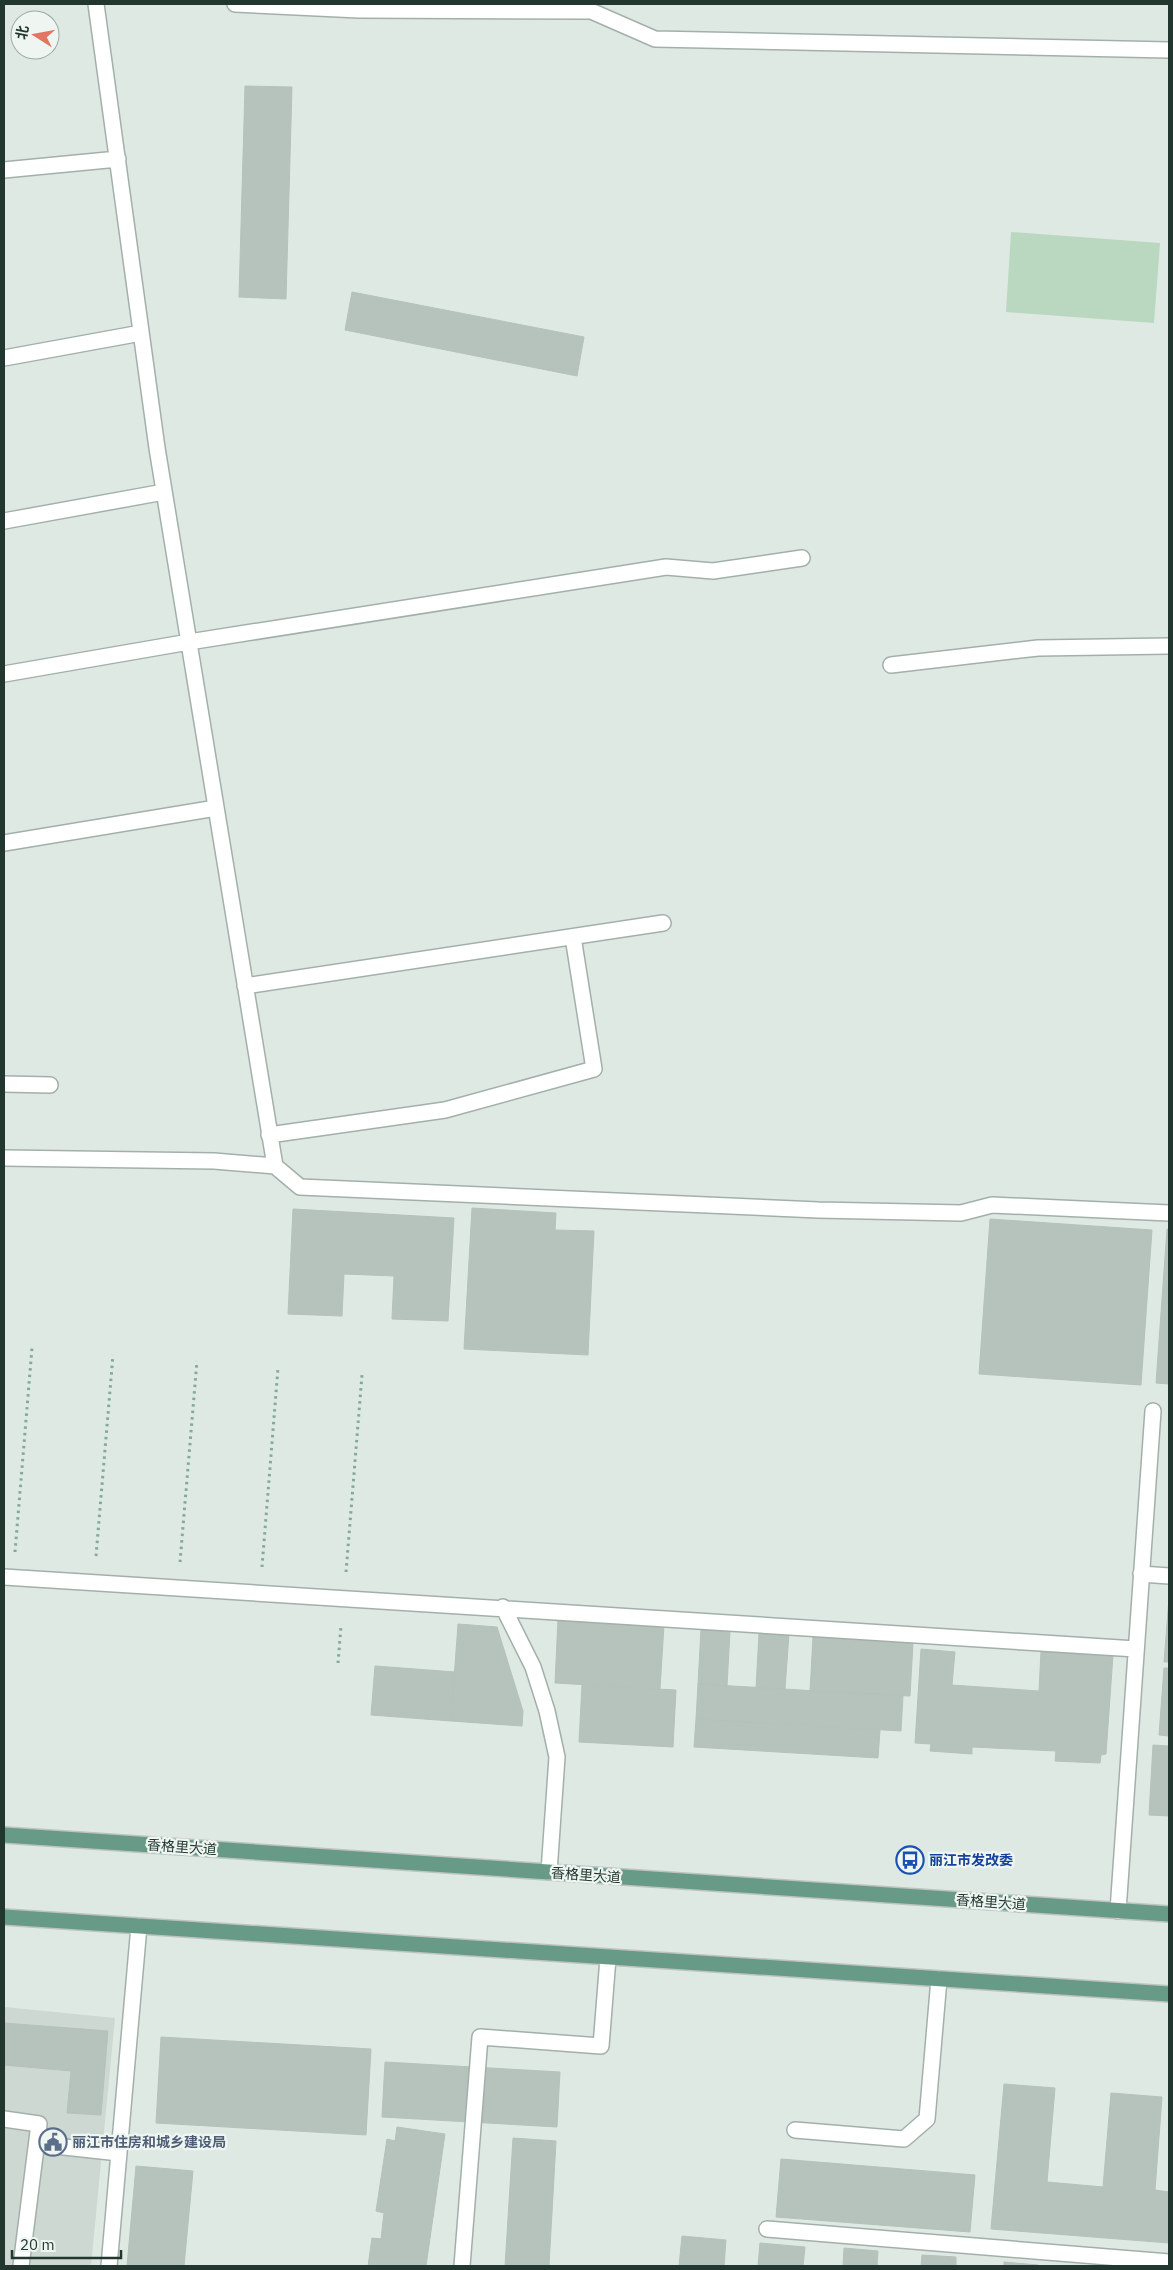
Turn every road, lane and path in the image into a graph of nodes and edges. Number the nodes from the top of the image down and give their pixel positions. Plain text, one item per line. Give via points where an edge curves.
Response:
1 (96, 4) edge
2 (235, 4) edge
3 (294, 5) edge
4 (1169, 50) edge
5 (118, 159) junction
6 (4, 170) edge
7 (141, 333) junction
8 (4, 358) edge
9 (164, 492) junction
10 (4, 521) edge
11 (802, 558) dead end
12 (189, 642) junction
13 (1169, 646) edge
14 (891, 665) dead end
15 (4, 674) edge
16 (216, 808) junction
17 (4, 842) edge
18 (663, 923) dead end
19 (573, 937) junction
20 (245, 986) junction
21 (4, 1084) edge
22 (50, 1085) dead end
23 (269, 1135) junction
24 (4, 1158) edge
25 (275, 1166) junction
26 (1169, 1213) edge
27 (32, 1348) dead end
28 (113, 1355) dead end
29 (197, 1361) dead end
30 (278, 1368) dead end
31 (362, 1375) dead end
32 (1153, 1411) dead end
33 (1141, 1574) junction
34 (1169, 1576) edge
35 (8, 1577) edge
36 (94, 1582) junction
37 (178, 1587) junction
38 (260, 1592) junction
39 (344, 1597) junction
40 (503, 1608) junction
41 (1136, 1649) junction
42 (338, 1663) dead end
43 (4, 1835) edge
44 (549, 1872) junction
45 (1118, 1911) junction
46 (1169, 1914) edge
47 (4, 1917) edge
48 (139, 1926) junction
49 (608, 1958) junction
50 (939, 1979) junction
51 (1169, 1994) edge
52 (4, 2119) edge
53 (795, 2130) dead end
54 (37, 2144) junction
55 (119, 2153) junction
56 (767, 2229) dead end
57 (1169, 2262) edge
58 (21, 2266) edge
59 (109, 2266) edge
60 (462, 2266) edge

1 - 5 street
2 - 3 street
3 - 4 street via 359,10 591,11 655,39
5 - 6 street
5 - 7 street
7 - 8 street
7 - 9 street
9 - 10 street
9 - 12 street
11 - 12 street via 713,572 666,567
12 - 15 street
12 - 16 street
13 - 14 street via 1038,648
16 - 17 street
16 - 20 street
18 - 19 street
19 - 20 street
19 - 23 street via 594,1069 445,1110
20 - 23 street
21 - 22 street
23 - 25 street
24 - 25 street via 214,1161
25 - 26 street via 300,1187 818,1210 960,1213 992,1205
27 - 35 path
28 - 36 path
29 - 37 path
30 - 38 path
31 - 39 path
32 - 33 street
33 - 34 street
33 - 41 street
35 - 36 street
36 - 37 street
37 - 38 street
38 - 39 street
39 - 40 street
39 - 42 path
40 - 41 street
40 - 44 street via 533,1667 557,1757
41 - 45 street
43 - 44 main road, 香格里大道
44 - 45 main road, 香格里大道
45 - 46 main road, 香格里大道
47 - 48 main road
48 - 49 main road
48 - 55 street
49 - 50 main road
49 - 60 street via 601,2046 480,2037
50 - 51 main road
50 - 53 street via 927,2119 904,2139
52 - 54 street via 39,2124
54 - 55 street
54 - 58 street
55 - 59 street
56 - 57 street

